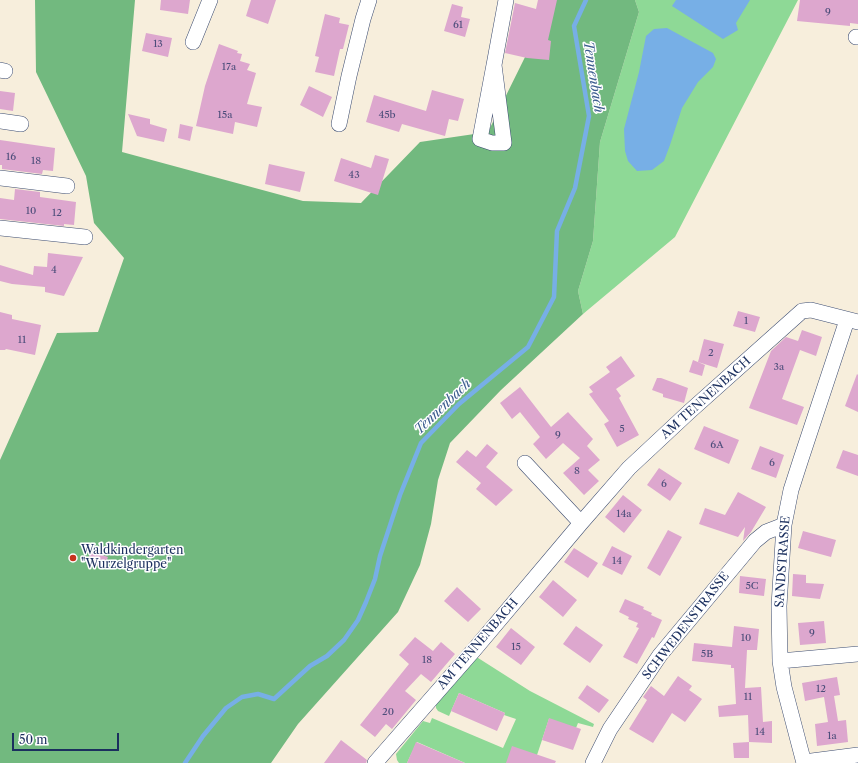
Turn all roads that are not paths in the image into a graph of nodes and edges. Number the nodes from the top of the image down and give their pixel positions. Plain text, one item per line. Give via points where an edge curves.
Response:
1 (210, 0) edge
2 (369, 0) edge
3 (506, 0) edge
4 (193, 42) dead end
5 (494, 65) dead end
6 (0, 121) edge
7 (21, 124) dead end
8 (339, 124) dead end
9 (0, 178) edge
10 (67, 186) dead end
11 (0, 228) edge
12 (85, 237) dead end
13 (853, 321) edge
14 (526, 463) dead end
15 (581, 523) junction
16 (784, 525) junction
17 (858, 654) edge
18 (780, 662) junction
19 (858, 755) edge
20 (804, 762) edge
21 (376, 763) edge
22 (593, 763) edge

1 - 4 street
2 - 8 street via 357,40
3 - 5 street
6 - 7 street
9 - 10 street
11 - 12 street
13 - 15 street, AM TENNENBACH via 811,310 802,311 655,444
13 - 16 street, SANDSTRASSE via 797,472
14 - 15 street
15 - 21 street, AM TENNENBACH
16 - 18 street, SANDSTRASSE via 779,606
16 - 22 street, SCHWEDENSTRASSE via 766,532 755,541 660,655 610,729
17 - 18 street
18 - 20 street, SANDSTRASSE
19 - 20 street

